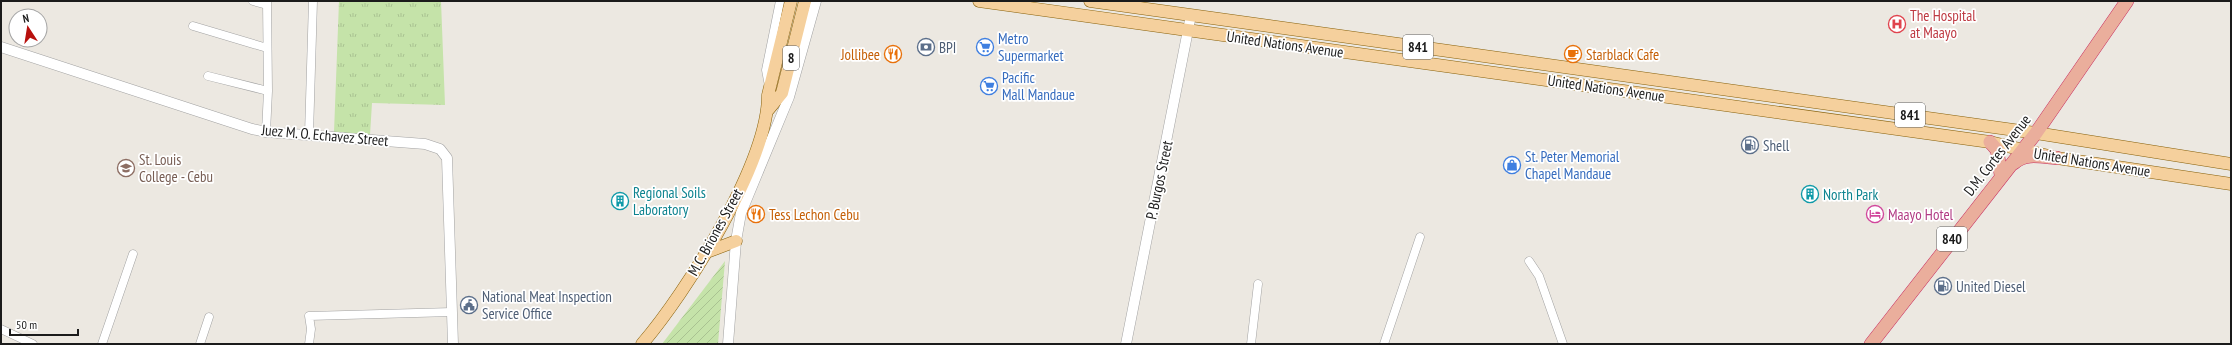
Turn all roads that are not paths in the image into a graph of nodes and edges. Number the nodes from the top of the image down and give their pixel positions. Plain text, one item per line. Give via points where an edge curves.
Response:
1 (253, 1) edge
2 (313, 1) edge
3 (780, 1) edge
4 (791, 1) edge
5 (805, 1) edge
6 (816, 1) edge
7 (979, 1) edge
8 (1090, 1) edge
9 (2127, 1) edge
10 (267, 3) edge
11 (1191, 15) junction
12 (193, 26) dead end
13 (1189, 30) junction
14 (1, 47) edge
15 (267, 48) junction
16 (208, 76) dead end
17 (770, 88) junction
18 (268, 91) junction
19 (768, 110) junction
20 (266, 132) junction
21 (2036, 132) junction
22 (309, 134) junction
23 (1990, 142) junction
24 (2022, 150) junction
25 (2057, 158) junction
26 (2231, 164) edge
27 (2001, 175) junction
28 (2231, 184) edge
29 (1420, 237) dead end
30 (736, 241) junction
31 (706, 252) junction
32 (134, 254) dead end
33 (1530, 261) dead end
34 (1258, 284) dead end
35 (452, 312) junction
36 (209, 317) dead end
37 (1, 329) edge
38 (33, 344) edge
39 (102, 344) edge
40 (200, 344) edge
41 (309, 344) edge
42 (453, 344) edge
43 (642, 344) edge
44 (728, 344) edge
45 (1126, 344) edge
46 (1251, 344) edge
47 (1384, 344) edge
48 (1563, 344) edge
49 (1871, 344) edge

1 - 10 street
2 - 22 street
3 - 17 street via 766,70
4 - 17 main road, M.C. Briones Street / 8
5 - 19 main road, M.C. Briones Street / 8 via 782,93
6 - 30 street via 789,96 741,213
7 - 13 main road, United Nations Avenue / 841
8 - 11 main road, United Nations Avenue / 841
9 - 21 highway, D.M. Cortes Avenue / 840
10 - 15 street
11 - 13 street, P. Burgos Street
11 - 21 main road, United Nations Avenue / 841
12 - 15 street
13 - 23 main road, United Nations Avenue / 841
13 - 45 street, P. Burgos Street
14 - 20 street, Juez M. O. Echavez Street via 150,97
15 - 18 street
16 - 18 street
17 - 19 main road, M.C. Briones Street / 8
18 - 20 street
19 - 31 main road, M.C. Briones Street / 8 via 751,162
20 - 22 street, Juez M. O. Echavez Street
21 - 24 highway, D.M. Cortes Avenue / 840
21 - 26 main road, United Nations Avenue / 841
22 - 35 street, Juez M. O. Echavez Street via 425,144 443,152 447,158
23 - 24 main road, United Nations Avenue / 841
23 - 27 highway via 1997,150
24 - 25 main road, United Nations Avenue / 841
24 - 27 highway, D.M. Cortes Avenue / 840
25 - 27 highway via 2023,156
25 - 28 main road, United Nations Avenue / 841
27 - 49 highway, D.M. Cortes Avenue / 840
29 - 47 street
30 - 31 main road
30 - 44 street
31 - 43 main road, M.C. Briones Street / 8 via 655,329
32 - 39 street
33 - 48 street via 1539,276
34 - 46 street
35 - 41 street via 309,316
35 - 42 street, Juez M. O. Echavez Street
36 - 40 street
37 - 38 street

